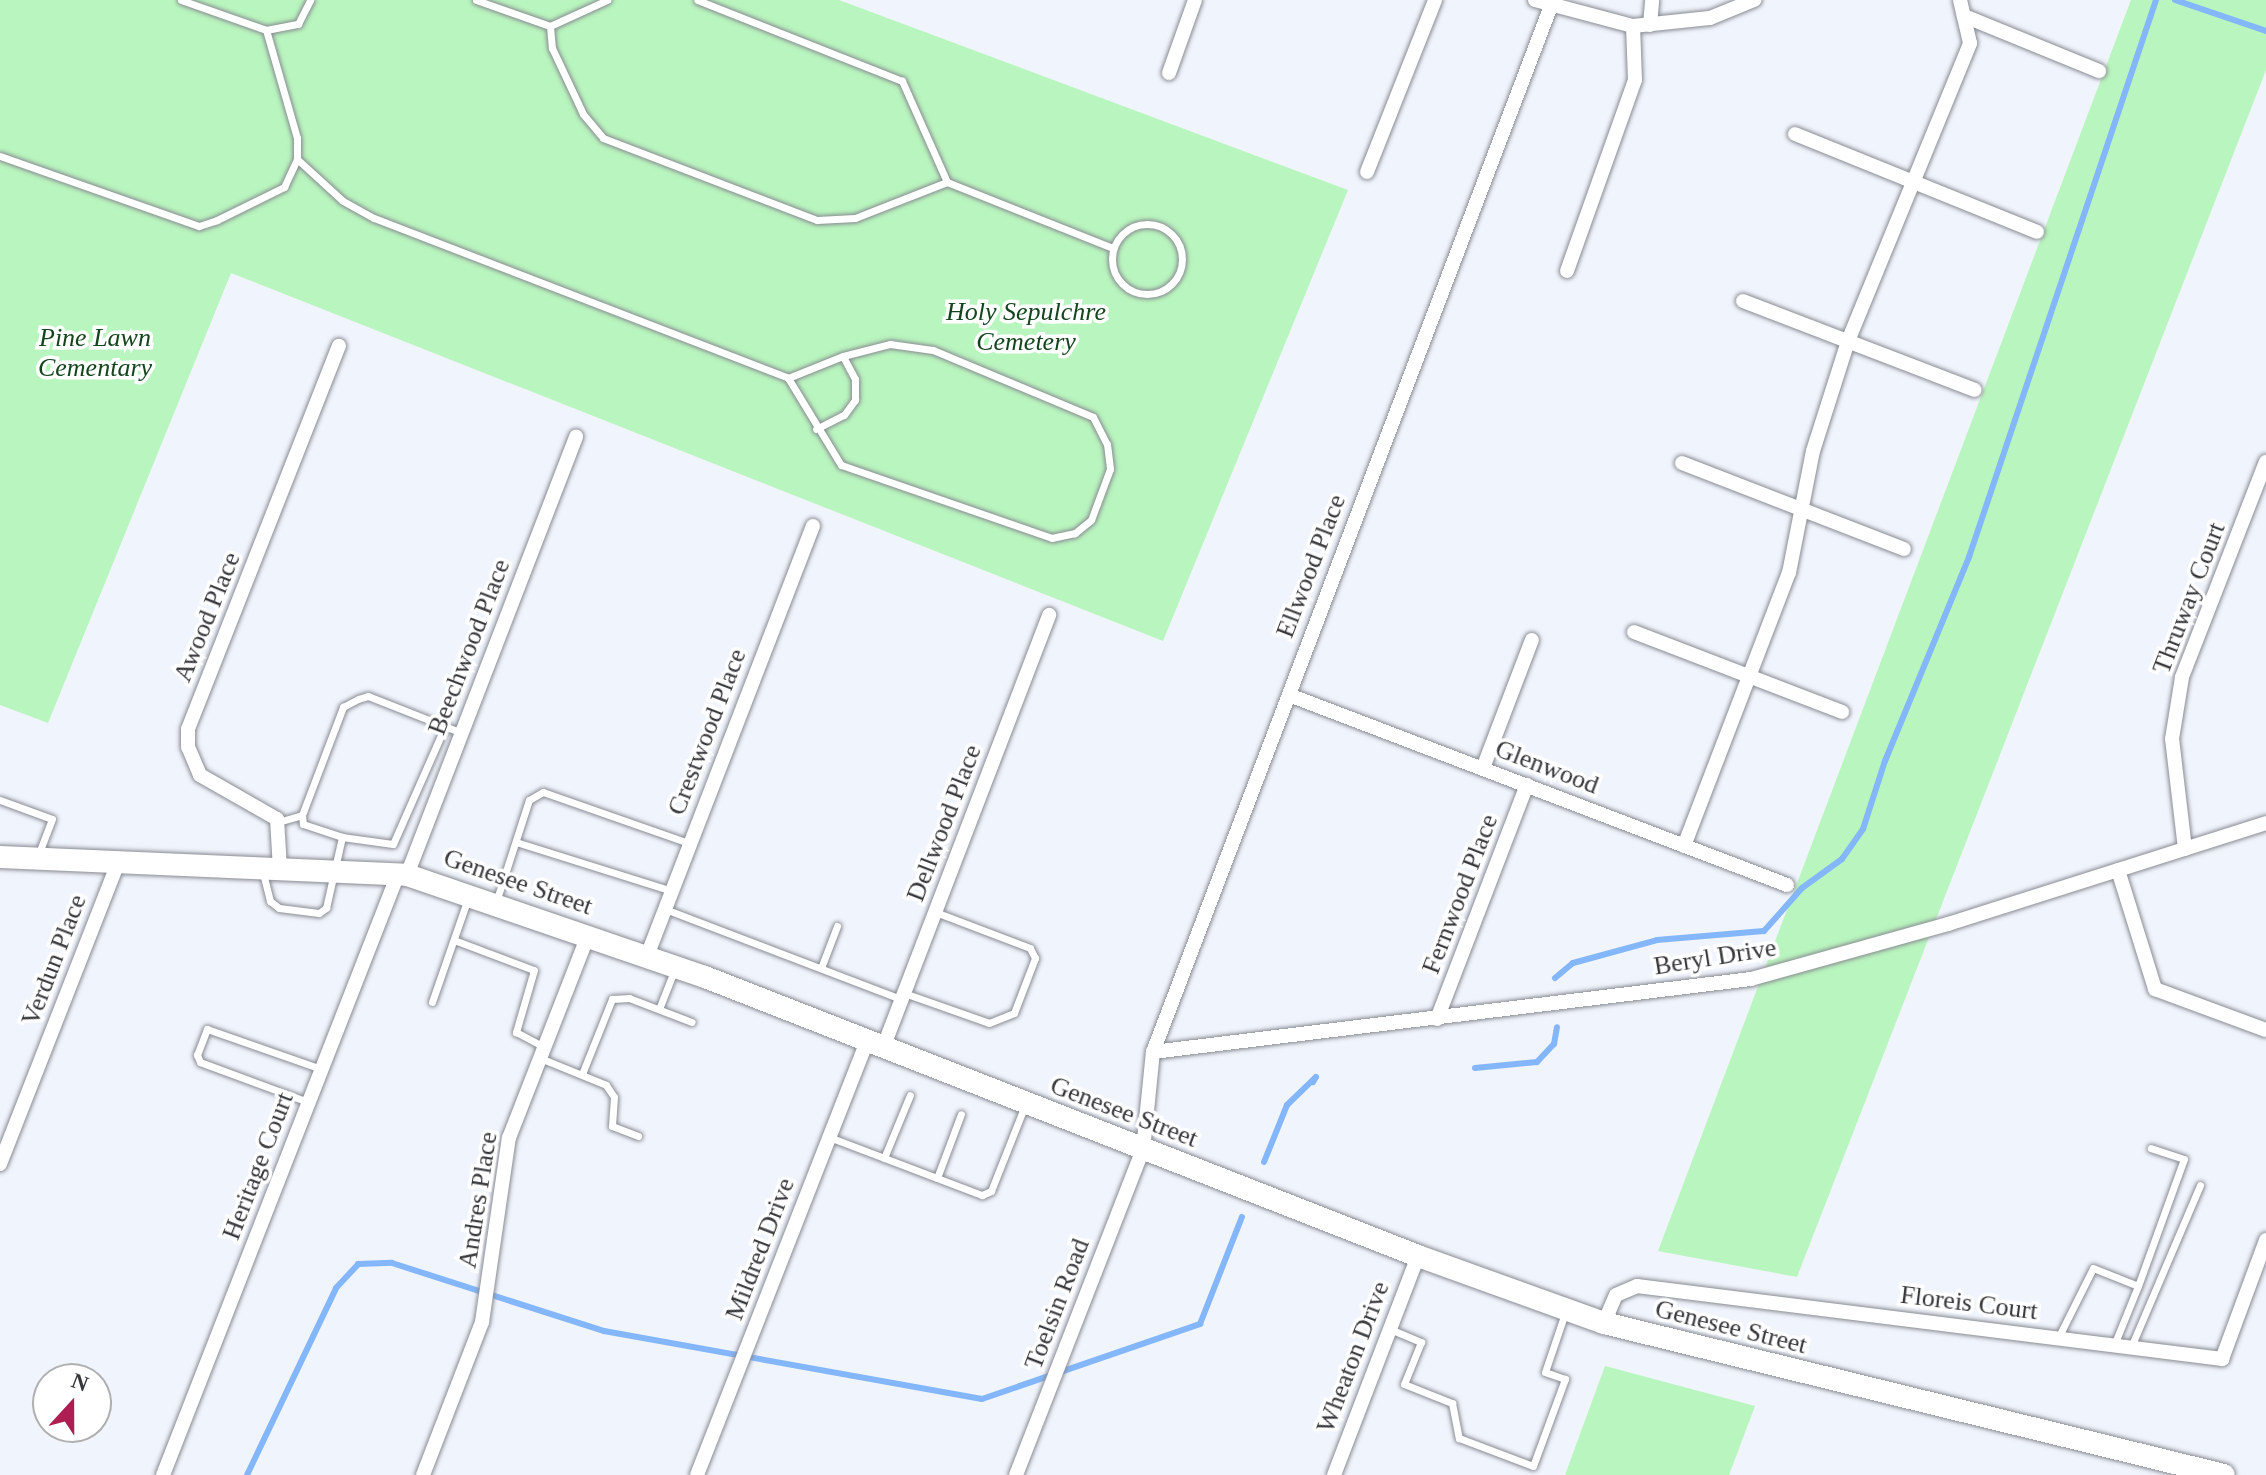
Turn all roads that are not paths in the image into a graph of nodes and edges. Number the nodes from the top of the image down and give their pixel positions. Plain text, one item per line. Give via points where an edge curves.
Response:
1 (181, 0) edge
2 (310, 0) edge
3 (476, 0) edge
4 (607, 0) edge
5 (697, 0) edge
6 (1195, 0) edge
7 (1435, 0) edge
8 (1535, 0) edge
9 (1652, 0) edge
10 (1754, 0) edge
11 (1960, 0) edge
12 (1551, 6) junction
13 (1964, 16) junction
14 (1650, 25) junction
15 (550, 26) junction
16 (1633, 26) junction
17 (266, 30) junction
18 (2099, 71) dead end
19 (1169, 73) dead end
20 (1795, 134) dead end
21 (0, 156) edge
22 (297, 159) junction
23 (1367, 172) dead end
24 (1911, 181) junction
25 (947, 182) junction
26 (2037, 232) dead end
27 (1113, 248) junction
28 (1567, 271) dead end
29 (1743, 301) dead end
30 (1848, 341) junction
31 (339, 346) dead end
32 (843, 356) junction
33 (788, 378) junction
34 (1975, 390) dead end
35 (816, 429) junction
36 (576, 436) dead end
37 (2266, 462) edge
38 (1682, 463) dead end
39 (1801, 509) junction
40 (813, 526) dead end
41 (1904, 549) dead end
42 (1049, 615) dead end
43 (1634, 632) dead end
44 (1532, 640) dead end
45 (1749, 676) junction
46 (1289, 695) junction
47 (1842, 712) dead end
48 (445, 726) junction
49 (462, 733) junction
50 (1483, 768) junction
51 (1527, 785) junction
52 (0, 800) edge
53 (302, 815) junction
54 (278, 822) junction
55 (2266, 823) edge
56 (342, 837) junction
57 (516, 842) junction
58 (690, 843) junction
59 (1684, 846) junction
60 (2185, 849) junction
61 (0, 857) edge
62 (37, 859) junction
63 (118, 863) junction
64 (271, 869) junction
65 (2118, 870) junction
66 (333, 871) junction
67 (403, 874) junction
68 (1787, 885) dead end
69 (672, 891) junction
70 (470, 893) junction
71 (496, 902) junction
72 (665, 909) junction
73 (935, 912) junction
74 (837, 926) dead end
75 (588, 935) junction
76 (454, 940) junction
77 (647, 956) junction
78 (676, 967) junction
79 (821, 968) junction
80 (902, 996) junction
81 (432, 1002) dead end
82 (659, 1009) junction
83 (1437, 1019) junction
84 (692, 1022) dead end
85 (2266, 1030) edge
86 (875, 1045) junction
87 (542, 1052) junction
88 (1153, 1052) junction
89 (321, 1069) junction
90 (582, 1074) junction
91 (910, 1095) dead end
92 (308, 1102) junction
93 (1025, 1104) junction
94 (961, 1114) dead end
95 (638, 1136) dead end
96 (829, 1137) junction
97 (2151, 1148) dead end
98 (1143, 1150) junction
99 (884, 1158) junction
100 (0, 1164) edge
101 (937, 1178) junction
102 (2200, 1185) dead end
103 (2266, 1240) edge
104 (1418, 1256) junction
105 (2138, 1286) junction
106 (1566, 1309) junction
107 (1604, 1323) junction
108 (1390, 1329) junction
109 (2058, 1338) junction
110 (2114, 1345) junction
111 (2131, 1347) junction
112 (2218, 1474) edge
113 (163, 1475) edge
114 (423, 1475) edge
115 (697, 1475) edge
116 (1016, 1475) edge
117 (1334, 1475) edge

1 - 17 lane
2 - 17 lane via 298,24
3 - 15 lane
4 - 15 lane
5 - 25 lane via 902,81
6 - 19 street
7 - 23 street
8 - 12 street
9 - 14 street
10 - 14 street via 1710,18
11 - 13 street
12 - 16 street
12 - 46 street, Ellwood Place
13 - 18 street
13 - 24 street via 1970,43
14 - 16 street
15 - 25 lane via 552,48 583,114 603,138 817,220 855,218
16 - 28 street via 1635,80
17 - 22 lane via 297,138
20 - 24 street
21 - 22 lane via 199,226 284,187
22 - 33 lane via 343,201 374,218
24 - 26 street
24 - 30 street
25 - 27 lane
27 - 27 lane via 1137,225 1158,226 1178,242 1181,271 1160,292 1135,293 1115,274
29 - 30 street
30 - 34 street
30 - 39 street
31 - 54 street, Awood Place via 188,729 188,747 200,775 267,810
32 - 33 lane
32 - 35 lane via 855,379 855,400 844,415
32 - 35 lane via 890,344 933,350 1093,417 1107,444 1110,469 1091,520 1075,533 1052,538 841,465
33 - 35 lane
36 - 49 street, Beechwood Place
37 - 60 street, Thruway Court via 2182,677 2172,739
38 - 39 street
39 - 41 street
39 - 45 street via 1789,573
40 - 58 street, Crestwood Place
42 - 73 street, Dellwood Place
43 - 45 street
44 - 50 street
45 - 47 street
45 - 59 street
46 - 50 street, Glenwood
46 - 88 street, Ellwood Place
48 - 49 lane
48 - 53 lane via 368,696 343,707
48 - 56 lane via 393,844
49 - 67 street, Beechwood Place
50 - 51 street, Glenwood
51 - 59 street, Glenwood
51 - 83 street, Fernwood Place
52 - 62 lane via 52,819
53 - 54 lane
53 - 56 lane via 303,824
54 - 64 street
55 - 60 street, Beryl Drive
56 - 66 lane
57 - 58 lane via 529,800 543,792
57 - 69 lane
57 - 71 lane
58 - 69 street, Crestwood Place
59 - 68 street, Glenwood
60 - 65 street, Beryl Drive
61 - 62 main road, Genesee Street
62 - 63 main road, Genesee Street
63 - 64 main road, Genesee Street
63 - 100 street, Verdun Place
64 - 66 main road, Genesee Street
64 - 66 lane via 270,901 319,913 326,908
65 - 83 street, Beryl Drive via 1751,979
65 - 85 street via 2155,989
66 - 67 main road, Genesee Street
67 - 70 main road, Genesee Street
67 - 89 street, Heritage Court
69 - 72 street, Crestwood Place
70 - 71 main road, Genesee Street
70 - 76 lane
71 - 75 main road, Genesee Street
72 - 77 street, Crestwood Place
72 - 79 lane
73 - 80 street, Dellwood Place
73 - 80 lane via 1030,948 1035,958 1014,1013 989,1023
74 - 79 lane
75 - 77 main road, Genesee Street
75 - 87 street, Andres Place
76 - 81 lane
76 - 87 lane via 534,970 516,1032
77 - 78 main road, Genesee Street
78 - 82 lane
78 - 86 main road, Genesee Street
79 - 80 lane
80 - 86 street, Dellwood Place
82 - 84 lane
82 - 90 lane via 629,998 612,999
83 - 88 street, Beryl Drive
86 - 93 main road, Genesee Street
86 - 96 street, Mildred Drive
87 - 90 lane
87 - 114 street, Andres Place via 509,1138 482,1322
88 - 98 street, Ellwood Place
89 - 92 street, Heritage Court
89 - 92 lane via 207,1029 200,1062
90 - 95 lane via 606,1085 614,1097 612,1126
91 - 99 lane
92 - 113 street, Heritage Court
93 - 98 main road, Genesee Street
93 - 101 lane via 991,1191 982,1195
94 - 101 lane
96 - 99 lane
96 - 115 street, Mildred Drive
97 - 105 lane via 2184,1159
98 - 104 main road, Genesee Street
98 - 116 street, Toelsin Road
99 - 101 lane
102 - 111 lane
103 - 111 street, Floreis Court via 2222,1359
104 - 106 main road, Genesee Street
104 - 108 street, Wheaton Drive
105 - 109 lane via 2093,1268
105 - 110 lane
106 - 107 main road, Genesee Street
106 - 108 lane via 1545,1372 1565,1379 1533,1466 1459,1438 1452,1403 1404,1384 1421,1342
107 - 109 street, Floreis Court via 1616,1295 1637,1286
107 - 112 main road, Genesee Street
108 - 117 street, Wheaton Drive
109 - 110 street, Floreis Court
110 - 111 street, Floreis Court

